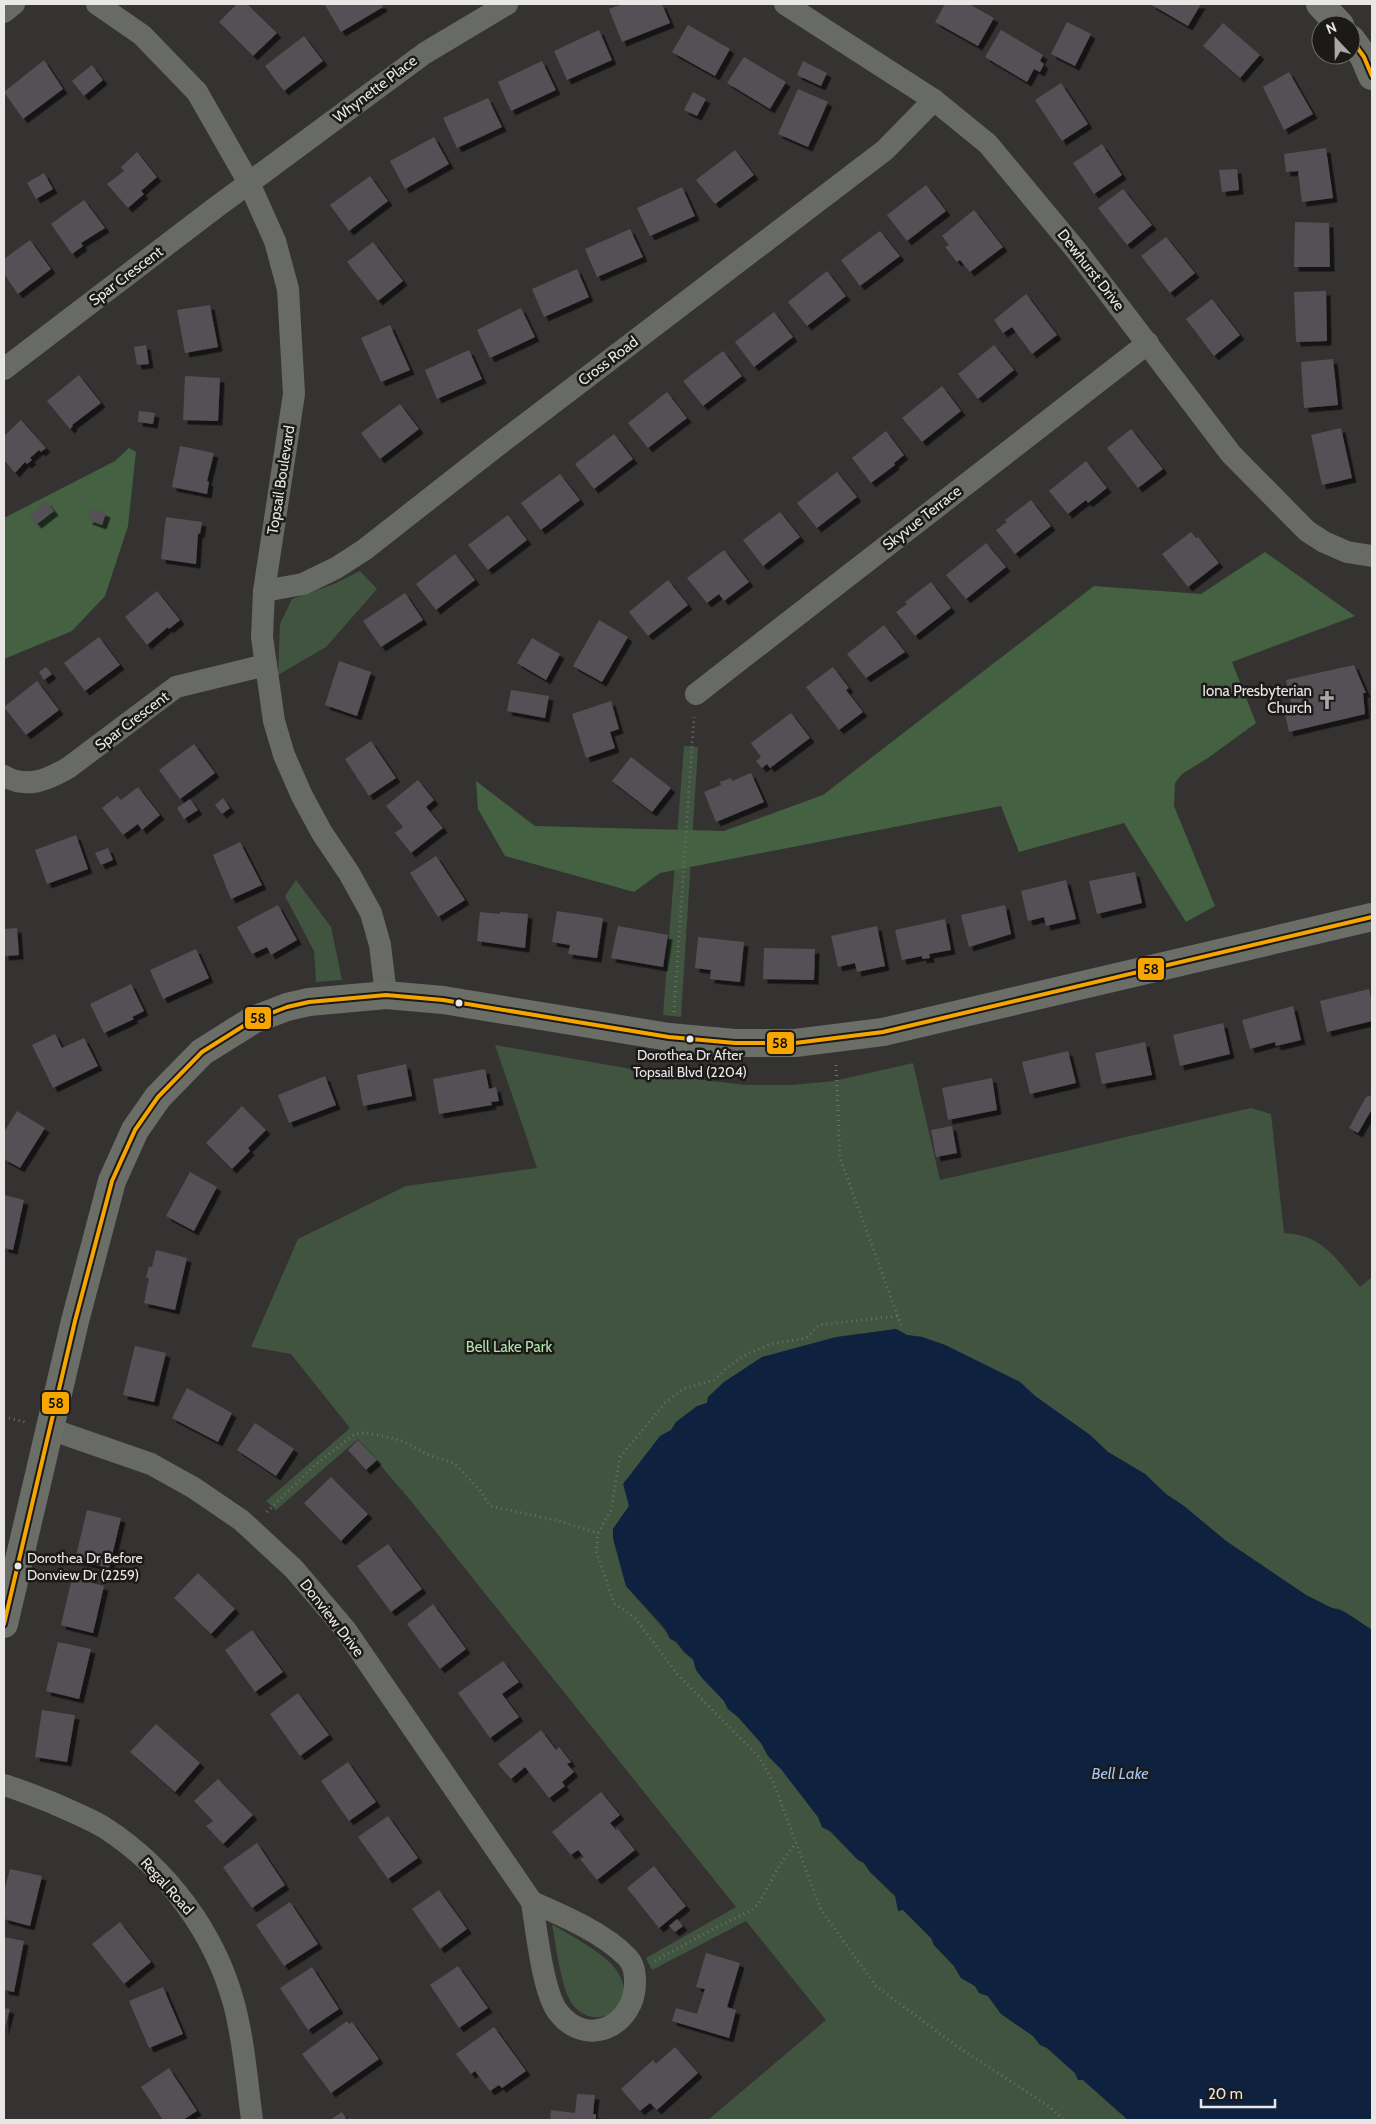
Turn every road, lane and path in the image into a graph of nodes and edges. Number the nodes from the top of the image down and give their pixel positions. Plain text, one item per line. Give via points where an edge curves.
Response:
1 (14, 4) edge
2 (97, 4) edge
3 (507, 4) edge
4 (785, 4) edge
5 (1320, 4) edge
6 (4, 12) edge
7 (1330, 15) edge
8 (1361, 53) edge
9 (1372, 76) edge
10 (934, 100) junction
11 (249, 183) junction
12 (1148, 343) junction
13 (4, 369) edge
14 (1372, 556) edge
15 (264, 591) junction
16 (266, 665) junction
17 (696, 694) joint
18 (4, 776) edge
19 (1372, 916) edge
20 (386, 995) junction
21 (673, 1018) dead end
22 (834, 1039) junction
23 (897, 1316) junction
24 (900, 1325) dead end
25 (50, 1429) junction
26 (250, 1528) junction
27 (598, 1533) junction
28 (4, 1624) edge
29 (4, 1785) edge
30 (795, 1844) junction
31 (532, 1902) junction
32 (635, 1973) junction
33 (252, 2120) edge
34 (1064, 2120) edge

1 - 6 street
2 - 11 street, Topsail Boulevard via 142,35 197,92
3 - 11 street, Whynette Place via 425,52
4 - 10 street, Dewhurst Drive
5 - 7 street
8 - 9 street
10 - 12 street, Dewhurst Drive via 994,150
10 - 15 street, Cross Road via 885,150 364,550 303,584
11 - 13 street, Spar Crescent
11 - 15 street, Topsail Boulevard via 275,241 288,289 294,394
12 - 14 street, Dewhurst Drive via 1231,454 1295,520 1324,542 1356,555
12 - 17 street, Skyvue Terrace
15 - 16 street, Topsail Boulevard via 262,637
16 - 18 street, Spar Crescent via 176,688 50,778 34,783 13,781
16 - 20 street, Topsail Boulevard via 274,722 284,755 322,833 372,913 380,945
17 - 21 path
19 - 22 street via 932,1021
20 - 22 street via 443,1000 669,1037 735,1043
20 - 25 street via 309,1002 253,1020 202,1052 158,1097 135,1130 112,1181
22 - 23 path via 840,1158
23 - 24 path
23 - 27 path via 819,1325 806,1338 772,1344 749,1353 714,1380 683,1389 665,1403 620,1456 611,1510
25 - 26 street, Donview Drive via 151,1464 194,1488
25 - 28 street
26 - 27 path via 315,1465 355,1434 368,1433 400,1440 454,1464 480,1490 490,1506
26 - 31 street, Donview Drive via 294,1569 344,1629
27 - 30 path via 596,1551 614,1603 635,1618 678,1676 759,1757 774,1784
29 - 33 street, Regal Road via 65,1808 104,1828 155,1868 190,1910 216,1955 234,2005
30 - 32 path via 752,1910
30 - 34 path via 821,1910 876,1986
31 - 32 street via 610,1943 628,1958
31 - 32 street, Donview Drive via 550,1997 558,2013 570,2022 584,2030 596,2030 621,2021 635,1992

